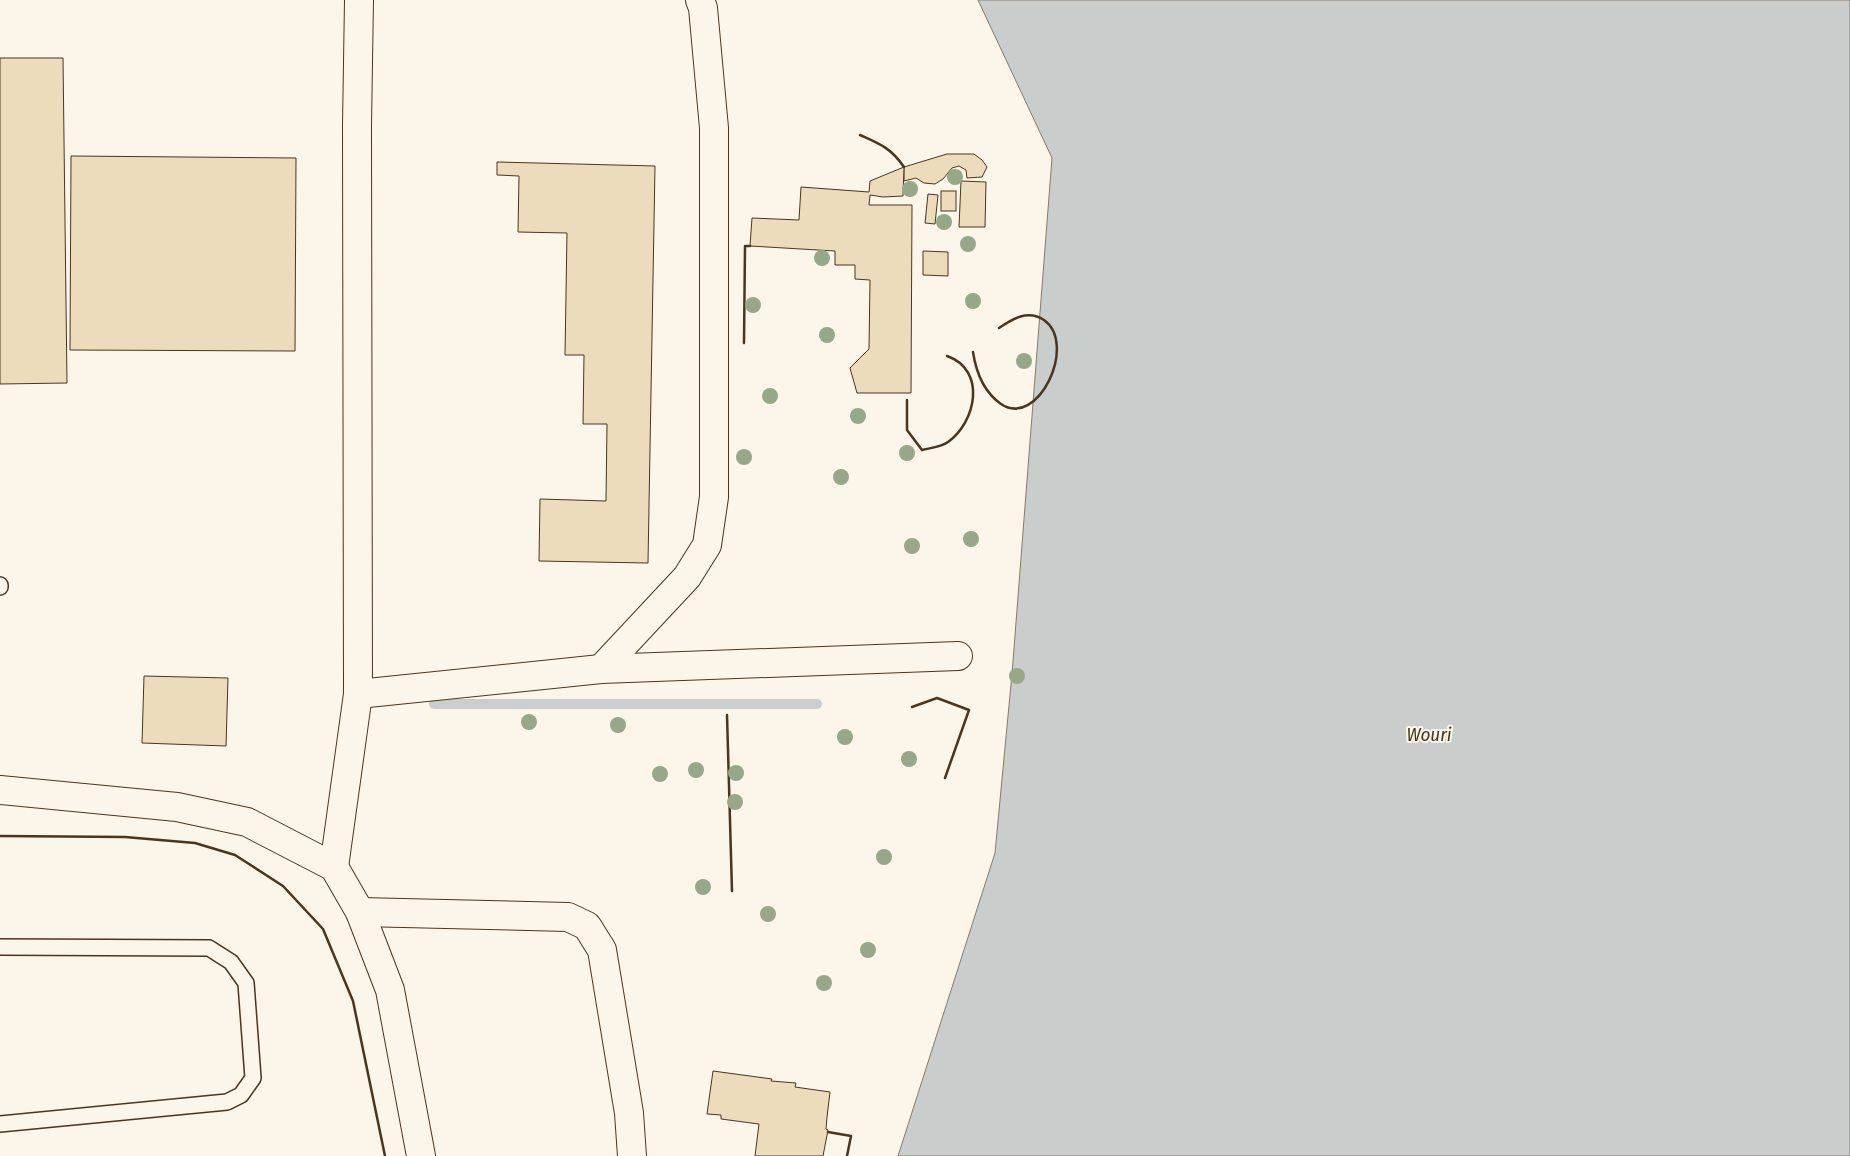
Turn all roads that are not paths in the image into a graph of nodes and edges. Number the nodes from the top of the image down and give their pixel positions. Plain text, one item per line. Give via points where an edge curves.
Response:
1 (360, 0) edge
2 (700, 0) edge
3 (958, 656) dead end
4 (601, 669) junction
5 (358, 694) junction
6 (0, 790) edge
7 (334, 867) junction
8 (360, 912) junction
9 (0, 947) edge
10 (0, 1124) edge
11 (421, 1156) edge
12 (632, 1156) edge

1 - 5 street via 357,126
2 - 4 street via 714,128 714,497 707,545 688,577
3 - 4 street
4 - 5 street
5 - 7 street
6 - 7 street via 178,806 247,822
7 - 8 street
8 - 11 street via 390,990
8 - 12 street via 568,917 587,926 602,950 629,1113
9 - 10 lane via 208,948 231,962 246,983 253,1078 241,1095 227,1102

